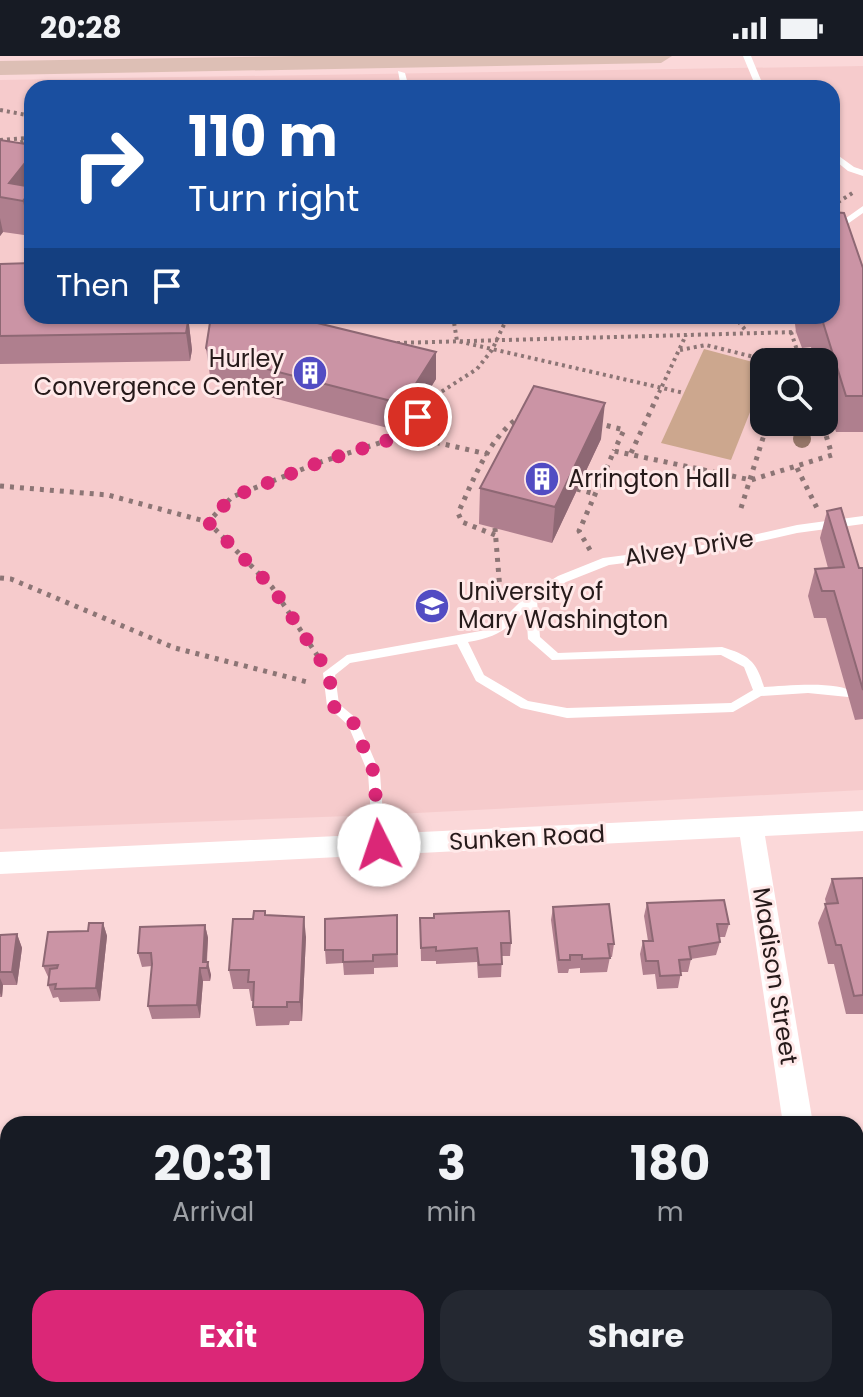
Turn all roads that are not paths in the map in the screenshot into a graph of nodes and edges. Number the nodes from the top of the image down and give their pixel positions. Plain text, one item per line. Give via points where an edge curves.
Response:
1 (661, 56) edge
2 (747, 56) edge
3 (101, 61) edge
4 (392, 63) edge
5 (0, 68) edge
6 (757, 80) edge
7 (840, 160) edge
8 (863, 173) edge
9 (863, 209) edge
10 (840, 226) edge
11 (863, 520) edge
12 (531, 598) junction
13 (461, 640) junction
14 (759, 692) junction
15 (848, 693) dead end
16 (863, 821) edge
17 (751, 828) junction
18 (379, 845) junction
19 (0, 863) edge
20 (797, 1116) edge

1 - 4 street
2 - 6 lane
3 - 4 street
3 - 5 street
7 - 8 lane
9 - 10 lane
11 - 12 lane, Alvey Drive via 598,564
12 - 13 lane, Alvey Drive via 503,626
12 - 14 lane via 534,639 556,657 722,651 745,659
13 - 14 lane via 480,678 525,705 567,713 733,707
13 - 18 lane, Alvey Drive via 347,659 329,673 333,706 353,722 374,773
14 - 15 lane
16 - 17 street, Sunken Road
17 - 18 street, Sunken Road
17 - 20 street, Madison Street
18 - 19 street, Sunken Road

